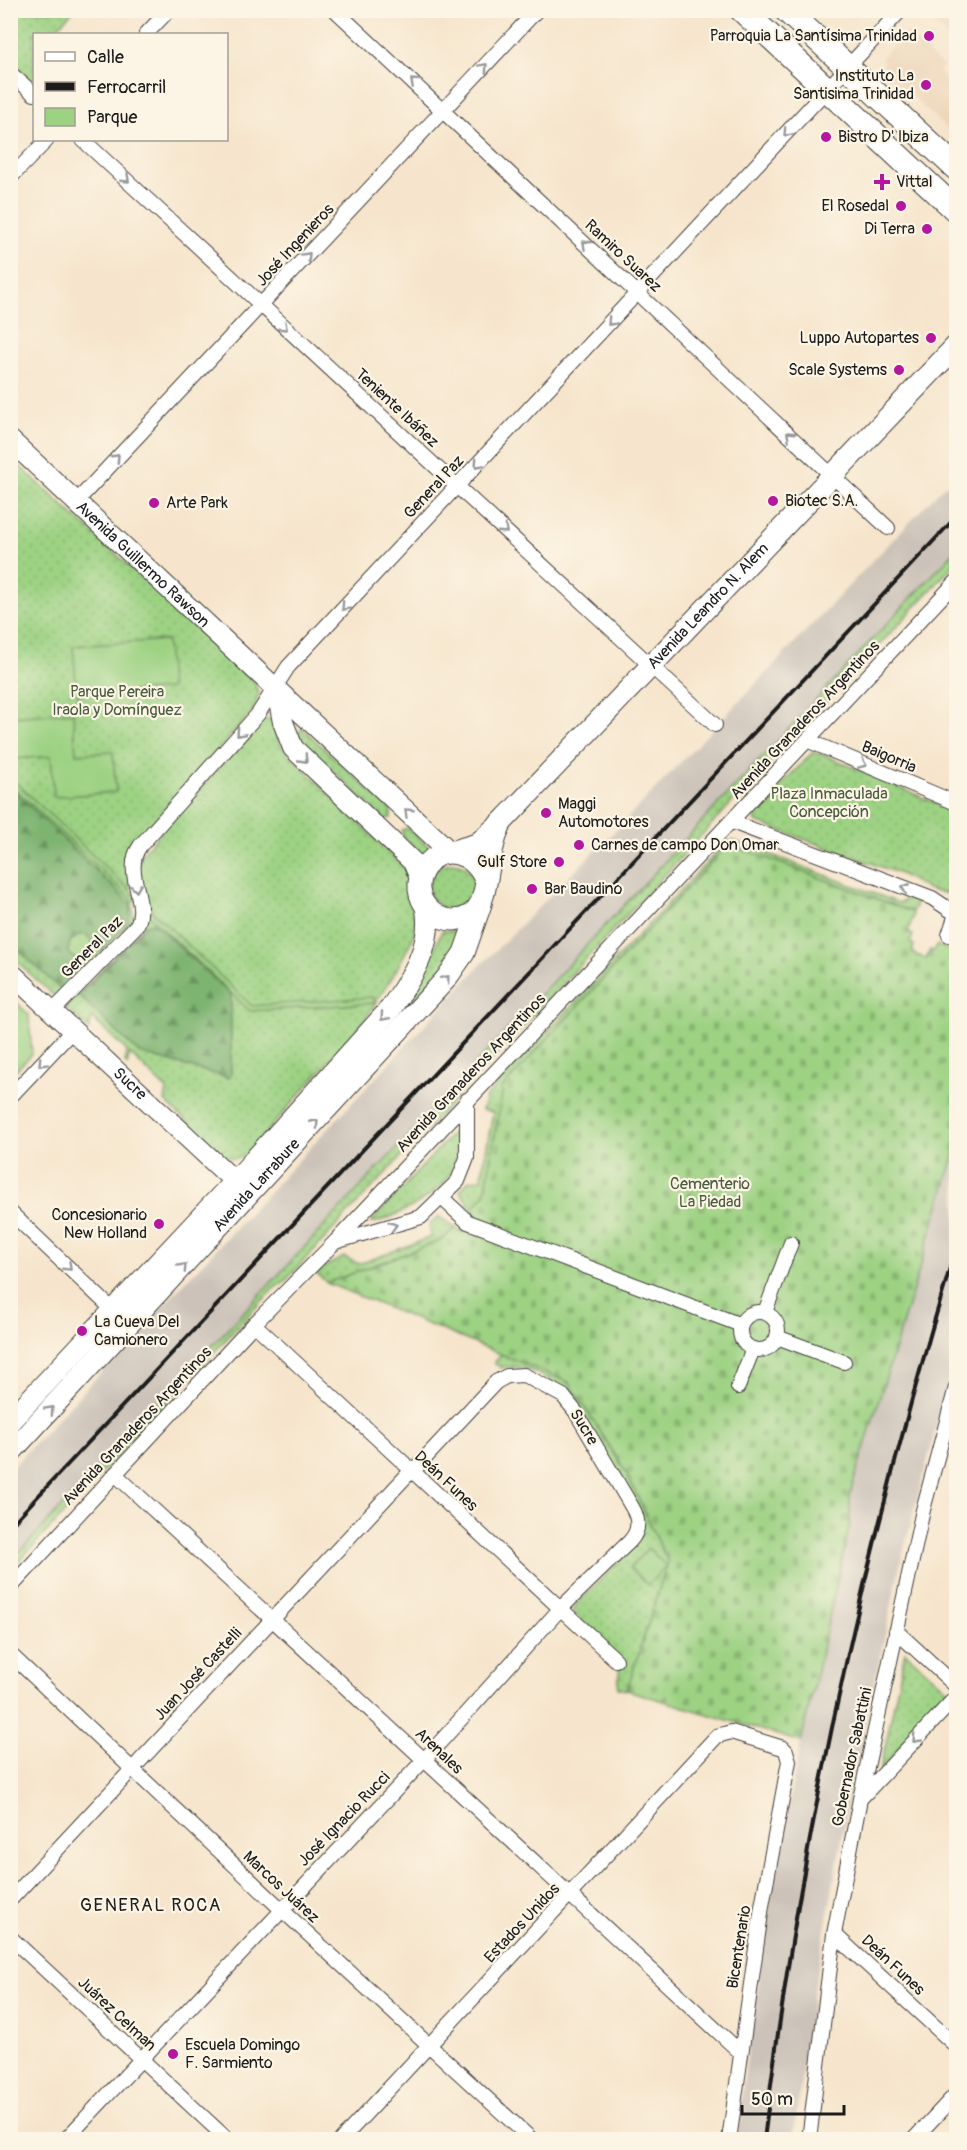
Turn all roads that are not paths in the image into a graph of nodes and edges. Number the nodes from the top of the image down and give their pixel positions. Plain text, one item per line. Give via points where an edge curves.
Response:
1 (169, 10) edge
2 (334, 10) edge
3 (537, 10) edge
4 (742, 10) edge
5 (786, 10) edge
6 (901, 10) edge
7 (147, 33) edge
8 (847, 68) junction
9 (10, 73) edge
10 (827, 90) junction
11 (33, 93) edge
12 (444, 110) junction
13 (46, 141) edge
14 (84, 141) edge
15 (957, 168) edge
16 (10, 178) edge
17 (957, 210) edge
18 (638, 293) junction
19 (261, 306) junction
20 (957, 346) edge
21 (10, 440) edge
22 (833, 475) junction
23 (457, 487) junction
24 (76, 501) junction
25 (888, 528) dead end
26 (957, 582) edge
27 (650, 666) junction
28 (276, 687) junction
29 (715, 725) dead end
30 (809, 741) junction
31 (957, 804) edge
32 (503, 821) junction
33 (732, 822) junction
34 (450, 852) junction
35 (420, 878) junction
36 (485, 880) junction
37 (481, 904) junction
38 (426, 907) junction
39 (957, 914) edge
40 (949, 935) dead end
41 (10, 972) edge
42 (53, 1011) junction
43 (73, 1030) junction
44 (10, 1097) edge
45 (467, 1100) junction
46 (242, 1188) junction
47 (442, 1198) junction
48 (10, 1212) edge
49 (336, 1241) junction
50 (791, 1243) dead end
51 (114, 1311) junction
52 (765, 1312) junction
53 (254, 1324) junction
54 (741, 1325) junction
55 (777, 1337) junction
56 (753, 1349) junction
57 (844, 1362) dead end
58 (501, 1378) joint
59 (738, 1387) dead end
60 (957, 1387) edge
61 (10, 1421) edge
62 (10, 1453) edge
63 (411, 1472) junction
64 (115, 1474) junction
65 (637, 1519) joint
66 (10, 1588) edge
67 (560, 1609) junction
68 (272, 1620) junction
69 (896, 1632) junction
70 (10, 1654) edge
71 (616, 1660) dead end
72 (957, 1686) edge
73 (957, 1697) edge
74 (727, 1732) joint
75 (424, 1760) junction
76 (132, 1769) junction
77 (860, 1799) junction
78 (570, 1895) junction
79 (10, 1900) edge
80 (281, 1909) junction
81 (834, 1934) junction
82 (10, 1937) edge
83 (428, 2046) junction
84 (957, 2046) edge
85 (740, 2052) junction
86 (142, 2059) junction
87 (957, 2094) edge
88 (65, 2139) edge
89 (228, 2139) edge
90 (341, 2139) edge
91 (532, 2139) edge
92 (729, 2139) edge
93 (808, 2139) edge
94 (913, 2139) edge

1 - 7 street
12 -> 2 street, Ramiro Suarez
12 -> 3 street, José Ingenieros
4 - 10 highway
5 - 8 highway
6 - 8 street, General Paz
8 - 10 street, General Paz
8 - 15 highway
9 - 11 street
10 - 17 highway
10 -> 18 street, General Paz
18 -> 12 street, Ramiro Suarez
19 -> 12 street, José Ingenieros
13 - 16 street
14 -> 19 street, Teniente Ibáñez
22 -> 18 street, Ramiro Suarez
18 -> 23 street, General Paz
19 -> 23 street, Teniente Ibáñez
24 -> 19 street, José Ingenieros
20 - 22 main road, Avenida Leandro N. Alem
21 - 24 main road, Avenida Guillermo Rawson
22 - 25 street, Ramiro Suarez
22 - 27 main road, Avenida Leandro N. Alem
23 -> 27 street, Teniente Ibáñez
23 -> 28 street, General Paz via 288,667
24 - 28 main road, Avenida Guillermo Rawson
26 - 30 street, Avenida Granaderos Argentinos
27 - 29 street, Teniente Ibáñez
27 - 32 main road, Avenida Leandro N. Alem
34 -> 28 main road, Avenida Guillermo Rawson
28 -> 35 main road via 293,748 413,862
28 -> 42 street, General Paz via 258,714 140,846 133,864 140,914 137,925
30 -> 31 street, Baigorria
30 - 33 street, Avenida Granaderos Argentinos
32 - 34 main road, Avenida Leandro N. Alem via 477,844
32 - 36 main road via 491,846
39 -> 33 street via 932,898
33 - 45 street, Avenida Granaderos Argentinos
34 - 35 main road via 432,859
34 - 36 main road via 469,857
35 - 38 main road via 419,893
36 - 37 main road
37 - 38 main road via 469,915 454,920 438,917
46 -> 37 main road, Avenida Larrabure via 446,979 464,953
38 -> 46 main road, Avenida Larrabure via 429,929 405,987
39 - 40 street
41 - 42 main road, Sucre
42 - 43 main road, Sucre
43 -> 44 street
43 - 46 main road, Sucre
45 - 47 street via 463,1171
45 - 49 street, Avenida Granaderos Argentinos
46 - 51 main road, Avenida Larrabure
62 -> 46 main road, Avenida Larrabure
49 -> 47 street via 412,1221
47 - 54 street via 468,1222
48 -> 51 street
49 - 53 street, Avenida Granaderos Argentinos
50 - 52 street
51 - 61 main road, Avenida Larrabure
52 - 54 street via 750,1313
52 - 55 street via 775,1319
53 - 63 street, Deán Funes
53 - 64 street, Avenida Granaderos Argentinos
54 - 56 street via 741,1336
55 - 56 street via 770,1347
55 - 57 street
56 - 59 street
58 - 63 street, Juan José Castelli
58 - 65 street, Sucre via 524,1375 563,1396
60 - 69 street, Gobernador Sabattini via 923,1510
63 - 67 street, Deán Funes
63 - 68 street, Juan José Castelli
64 - 66 street, Avenida Granaderos Argentinos
64 - 68 street, Arenales
65 - 67 street, José Ignacio Rucci via 637,1530 630,1541
67 - 71 street, Deán Funes
67 - 75 street, José Ignacio Rucci
68 - 75 street, Arenales
68 - 76 street, Juan José Castelli
69 - 72 street
69 - 77 street, Gobernador Sabattini
70 - 76 street, Marcos Juárez
73 -> 77 street
74 - 78 street, Estados Unidos via 717,1736
74 - 85 street, Bicentenario via 783,1748 789,1761
75 - 78 street, Arenales
75 - 80 street, José Ignacio Rucci
76 - 79 street, Juan José Castelli
76 - 80 street, Marcos Juárez
77 - 81 street, Gobernador Sabattini
78 - 83 street, Estados Unidos
78 - 85 street, Arenales
80 - 83 street, Marcos Juárez
80 - 86 street, José Ignacio Rucci
81 - 84 street, Deán Funes
81 - 93 street, Gobernador Sabattini
82 - 86 street, Juárez Celman
83 - 90 street, Estados Unidos
83 - 91 street, Marcos Juárez
85 - 92 street, Bicentenario
86 - 88 street, José Ignacio Rucci
86 - 89 street, Juárez Celman
87 - 94 street

